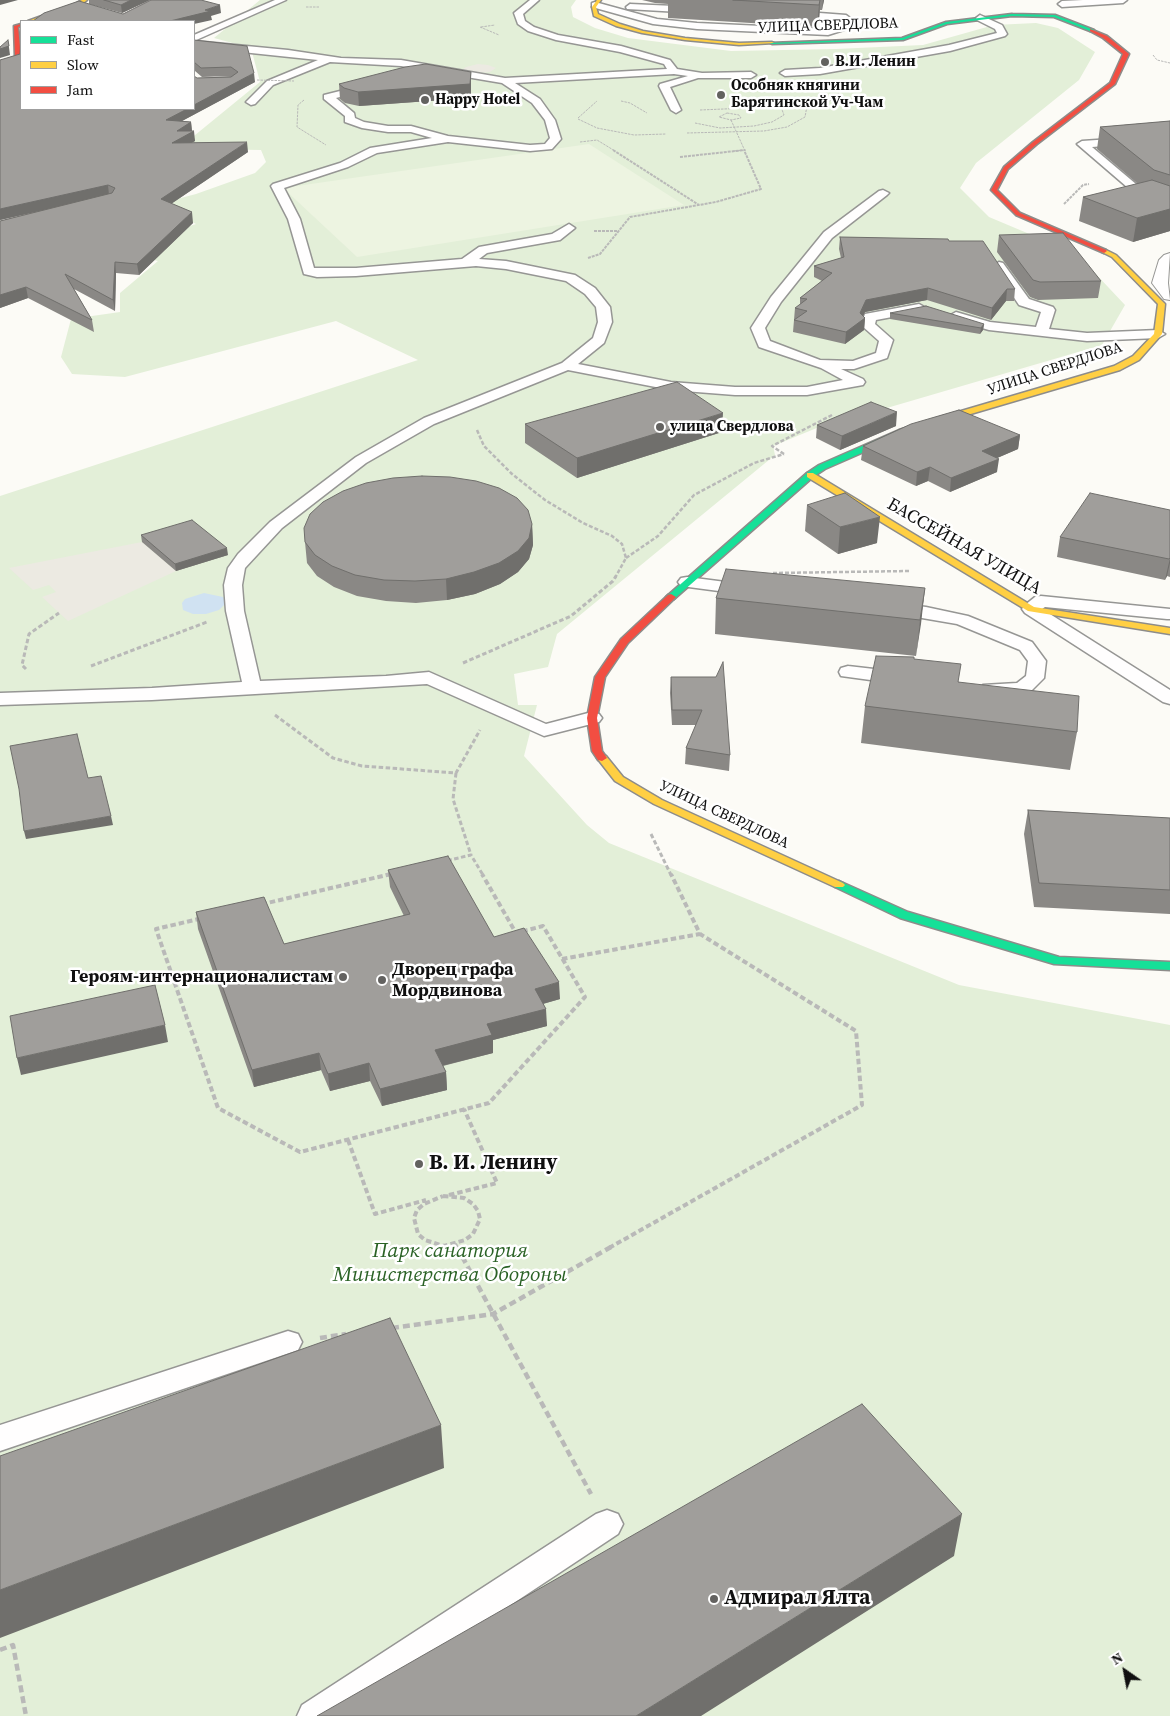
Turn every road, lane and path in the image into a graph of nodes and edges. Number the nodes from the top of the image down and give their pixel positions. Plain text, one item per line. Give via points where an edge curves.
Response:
1 (282, 0) edge
2 (536, 0) edge
3 (1123, 0) edge
4 (597, 2) edge
5 (631, 3) edge
6 (83, 4) edge
7 (608, 8) junction
8 (710, 8) dead end
9 (786, 13) dead end
10 (1054, 16) junction
11 (980, 18) junction
12 (33, 20) edge
13 (19, 25) edge
14 (195, 38) edge
15 (195, 44) edge
16 (19, 47) edge
17 (329, 59) junction
18 (0, 64) edge
19 (455, 71) junction
20 (674, 71) junction
21 (820, 71) junction
22 (785, 73) dead end
23 (415, 75) edge
24 (750, 75) dead end
25 (702, 76) junction
26 (257, 80) dead end
27 (505, 80) junction
28 (294, 81) dead end
29 (381, 83) edge
30 (601, 97) dead end
31 (620, 101) dead end
32 (251, 102) dead end
33 (807, 106) junction
34 (781, 107) junction
35 (725, 109) junction
36 (676, 110) junction
37 (648, 113) dead end
38 (727, 114) junction
39 (731, 120) junction
40 (735, 127) junction
41 (738, 131) junction
42 (686, 133) dead end
43 (669, 134) dead end
44 (1170, 138) edge
45 (448, 139) junction
46 (548, 147) junction
47 (746, 150) junction
48 (680, 157) dead end
49 (1119, 176) junction
50 (883, 193) dead end
51 (1063, 205) dead end
52 (699, 206) junction
53 (1170, 206) edge
54 (569, 228) dead end
55 (989, 252) edge
56 (1170, 258) edge
57 (465, 262) junction
58 (570, 278) junction
59 (1170, 295) edge
60 (1041, 332) junction
61 (1164, 334) edge
62 (818, 364) junction
63 (567, 366) junction
64 (474, 403) junction
65 (832, 415) dead end
66 (784, 454) junction
67 (822, 467) junction
68 (810, 475) junction
69 (626, 558) junction
70 (849, 571) dead end
71 (687, 582) junction
72 (728, 587) junction
73 (767, 592) edge
74 (876, 606) edge
75 (1031, 609) junction
76 (235, 611) junction
77 (60, 613) dead end
78 (1167, 614) dead end
79 (1170, 631) edge
80 (85, 669) dead end
81 (28, 671) dead end
82 (848, 672) dead end
83 (429, 678) junction
84 (917, 680) edge
85 (252, 687) junction
86 (975, 688) edge
87 (1170, 698) edge
88 (0, 699) edge
89 (492, 707) junction
90 (592, 718) junction
91 (456, 773) junction
92 (658, 802) junction
93 (471, 855) junction
94 (700, 934) junction
95 (562, 959) junction
96 (1170, 966) edge
97 (464, 1109) junction
98 (348, 1140) junction
99 (443, 1196) junction
100 (433, 1199) junction
101 (455, 1244) junction
102 (493, 1314) junction
103 (386, 1329) edge
104 (356, 1333) edge
105 (288, 1342) joint
106 (0, 1438) edge
107 (607, 1524) joint
108 (0, 1650) edge
109 (26, 1716) edge
110 (314, 1716) edge

1 - 14 lane
2 - 20 lane via 518,13 521,22 532,29 668,62
3 - 10 lane via 1057,3 1060,12
4 - 7 lane
4 - 11 main road, УЛИЦА СВЕРДЛОВА via 594,8 596,15 642,32 739,44 903,39 946,23
5 - 7 lane
5 - 8 lane via 692,10
6 - 12 main road
7 - 9 lane via 656,22 828,32 844,27 846,18
10 - 11 main road, УЛИЦА СВЕРДЛОВА
10 - 61 main road, УЛИЦА СВЕРДЛОВА via 1105,37 1126,54 1112,84 1006,168 994,190 1018,214 1114,256 1162,304
11 - 21 lane via 999,27 1002,34 950,48
13 - 16 main road
15 - 17 lane
16 - 18 main road via 18,58
17 - 19 lane via 401,63
17 - 32 lane via 270,82
19 - 23 lane
19 - 27 lane
20 - 25 lane
20 - 27 lane
21 - 22 lane
21 - 33 path via 836,86 840,97
24 - 25 lane
25 - 36 lane via 664,86
26 - 28 path, bridge
27 - 46 lane via 536,101 550,120 556,139
29 - 45 lane via 328,97 350,115 349,120 362,125 411,129
30 - 43 path via 577,119 597,128 634,135
31 - 37 path via 630,102
33 - 34 path
33 - 41 path via 805,118 787,127
34 - 35 path
34 - 40 path via 784,115 772,122
35 - 36 path
35 - 38 path
36 - 40 path via 680,116 698,125
38 - 39 path via 719,117
38 - 39 path via 742,116
39 - 40 path
40 - 41 path
41 - 42 path
41 - 47 path
44 - 49 lane via 1082,144
45 - 46 lane
45 - 57 lane via 374,150 344,165 277,186 294,219 308,271 356,272
46 - 52 path via 597,140
47 - 48 path
47 - 52 path via 761,189
49 - 51 path via 1083,185
49 - 53 lane via 1145,197
50 - 62 lane via 828,235 758,328 764,344
52 - 58 path via 630,217 600,254 575,262
54 - 57 lane via 556,237 482,250
55 - 60 lane via 1024,302 1048,310
56 - 59 street via 1160,283
57 - 58 lane via 506,265
58 - 63 lane via 590,291 603,307 605,322 599,340
60 - 61 lane via 1087,337
60 - 62 lane via 989,326 926,306 870,318 868,325 886,340 882,355 854,366
61 - 67 main road, УЛИЦА СВЕРДЛОВА via 1136,358 1117,368 902,432
62 - 63 lane via 858,382 807,391 735,391 672,386
63 - 64 lane
64 - 69 path via 475,425 484,446 545,500 612,536 622,544
64 - 76 lane via 429,421 361,460 276,525 237,568 233,585
65 - 66 path via 772,446
66 - 67 path
66 - 69 path via 754,463 694,495 658,536
67 - 68 main road, УЛИЦА СВЕРДЛОВА
68 - 71 main road, УЛИЦА СВЕРДЛОВА
68 - 75 main road, БАССЕЙНАЯ УЛИЦА
69 - 83 path via 613,582 571,616
70 - 72 path via 763,573
71 - 72 lane
71 - 90 main road, УЛИЦА СВЕРДЛОВА via 624,641 600,677
72 - 73 lane
74 - 86 lane via 962,620 1026,646 1038,661 1036,678 1023,688 1005,691
75 - 78 lane via 1041,601
75 - 79 main road, БАССЕЙНАЯ УЛИЦА
75 - 87 lane
76 - 80 path
76 - 85 lane
77 - 81 path via 29,634 22,666
82 - 84 lane
83 - 85 lane
83 - 89 lane
85 - 88 lane
85 - 91 path via 278,718 333,758 362,766
89 - 90 lane via 544,730
89 - 91 path
90 - 92 main road, УЛИЦА СВЕРДЛОВА via 598,750 619,779
91 - 93 path via 453,799
92 - 94 path via 650,830
92 - 96 main road, УЛИЦА СВЕРДЛОВА via 904,915 1058,961
93 - 95 path via 516,933 543,926
93 - 98 path via 156,929 218,1108 300,1152
94 - 95 path
94 - 102 path via 856,1031 862,1105
95 - 97 path via 585,997 489,1103
97 - 98 path
97 - 99 path via 497,1182
98 - 100 path via 375,1214
99 - 100 path
99 - 101 path via 459,1197 473,1204 478,1211 480,1219 473,1234
100 - 101 path via 417,1210 414,1218 418,1234 425,1240 444,1246
101 - 102 path
102 - 103 path
102 - 107 path
104 - 105 path
105 - 106 lane
107 - 110 lane
108 - 109 path via 13,1645

